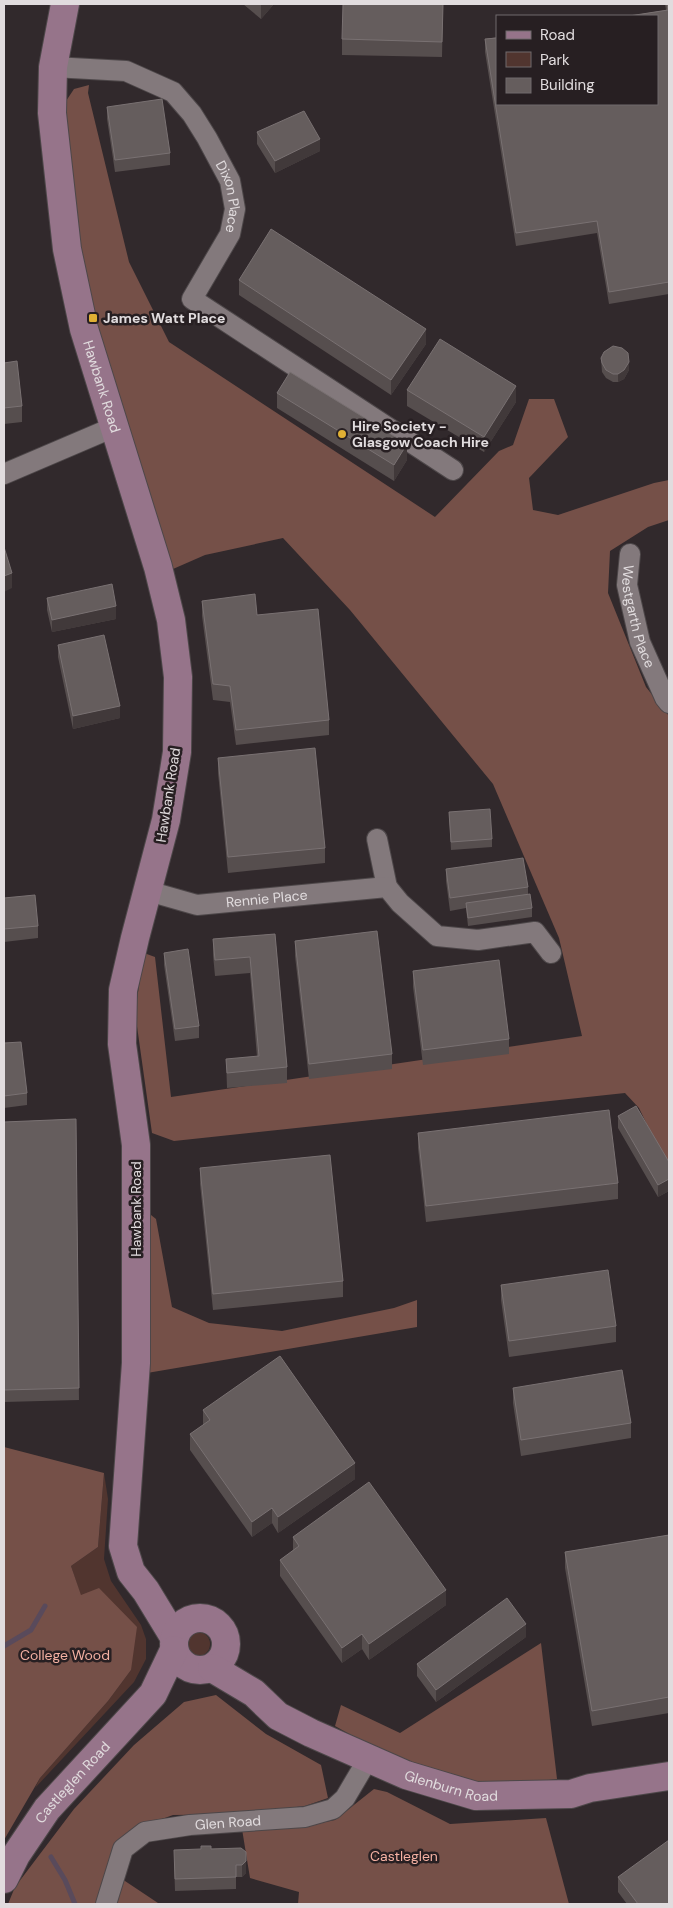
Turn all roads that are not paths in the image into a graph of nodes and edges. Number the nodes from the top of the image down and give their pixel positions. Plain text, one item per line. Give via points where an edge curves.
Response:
1 (65, 4) edge
2 (53, 67) junction
3 (114, 427) junction
4 (453, 470) dead end
5 (4, 474) edge
6 (630, 554) dead end
7 (669, 704) edge
8 (377, 839) dead end
9 (387, 887) junction
10 (148, 891) junction
11 (551, 953) dead end
12 (146, 1591) junction
13 (206, 1618) junction
14 (227, 1643) junction
15 (174, 1644) junction
16 (204, 1669) junction
17 (254, 1693) junction
18 (152, 1694) junction
19 (368, 1759) junction
20 (669, 1776) edge
21 (4, 1879) edge
22 (106, 1904) edge

1 - 2 street, Hawbank Road
2 - 3 street, Hawbank Road via 52,113 67,248 84,330
2 - 4 street, Dixon Place via 126,71 173,92 207,138 230,182 235,209 230,234 192,299
3 - 5 street
3 - 10 street, Hawbank Road via 158,567 171,620 178,677 176,752 166,820
6 - 7 street, Westgarth Place via 627,585 640,642
8 - 9 street
9 - 10 street, Rennie Place via 197,906
9 - 11 street via 437,936 478,940 535,932
10 - 12 street, Hawbank Road via 123,990 122,1044 136,1144 136,1363 122,1546 131,1572
12 - 13 street, Hawbank Road
12 - 15 street, Hawbank Road
13 - 14 street via 224,1632
13 - 15 street via 193,1618 181,1625
14 - 16 street via 223,1658
14 - 17 street, Glenburn Road
15 - 16 street via 182,1664
15 - 18 street, Castleglen Road
16 - 17 street, Glenburn Road
16 - 18 street, Castleglen Road
17 - 19 street, Glenburn Road via 278,1716
18 - 21 street, Castleglen Road via 47,1809
19 - 20 street, Glenburn Road via 406,1775 476,1796 571,1794
19 - 22 street, Glen Road via 345,1798 332,1808 305,1818 190,1825 144,1832 123,1849

